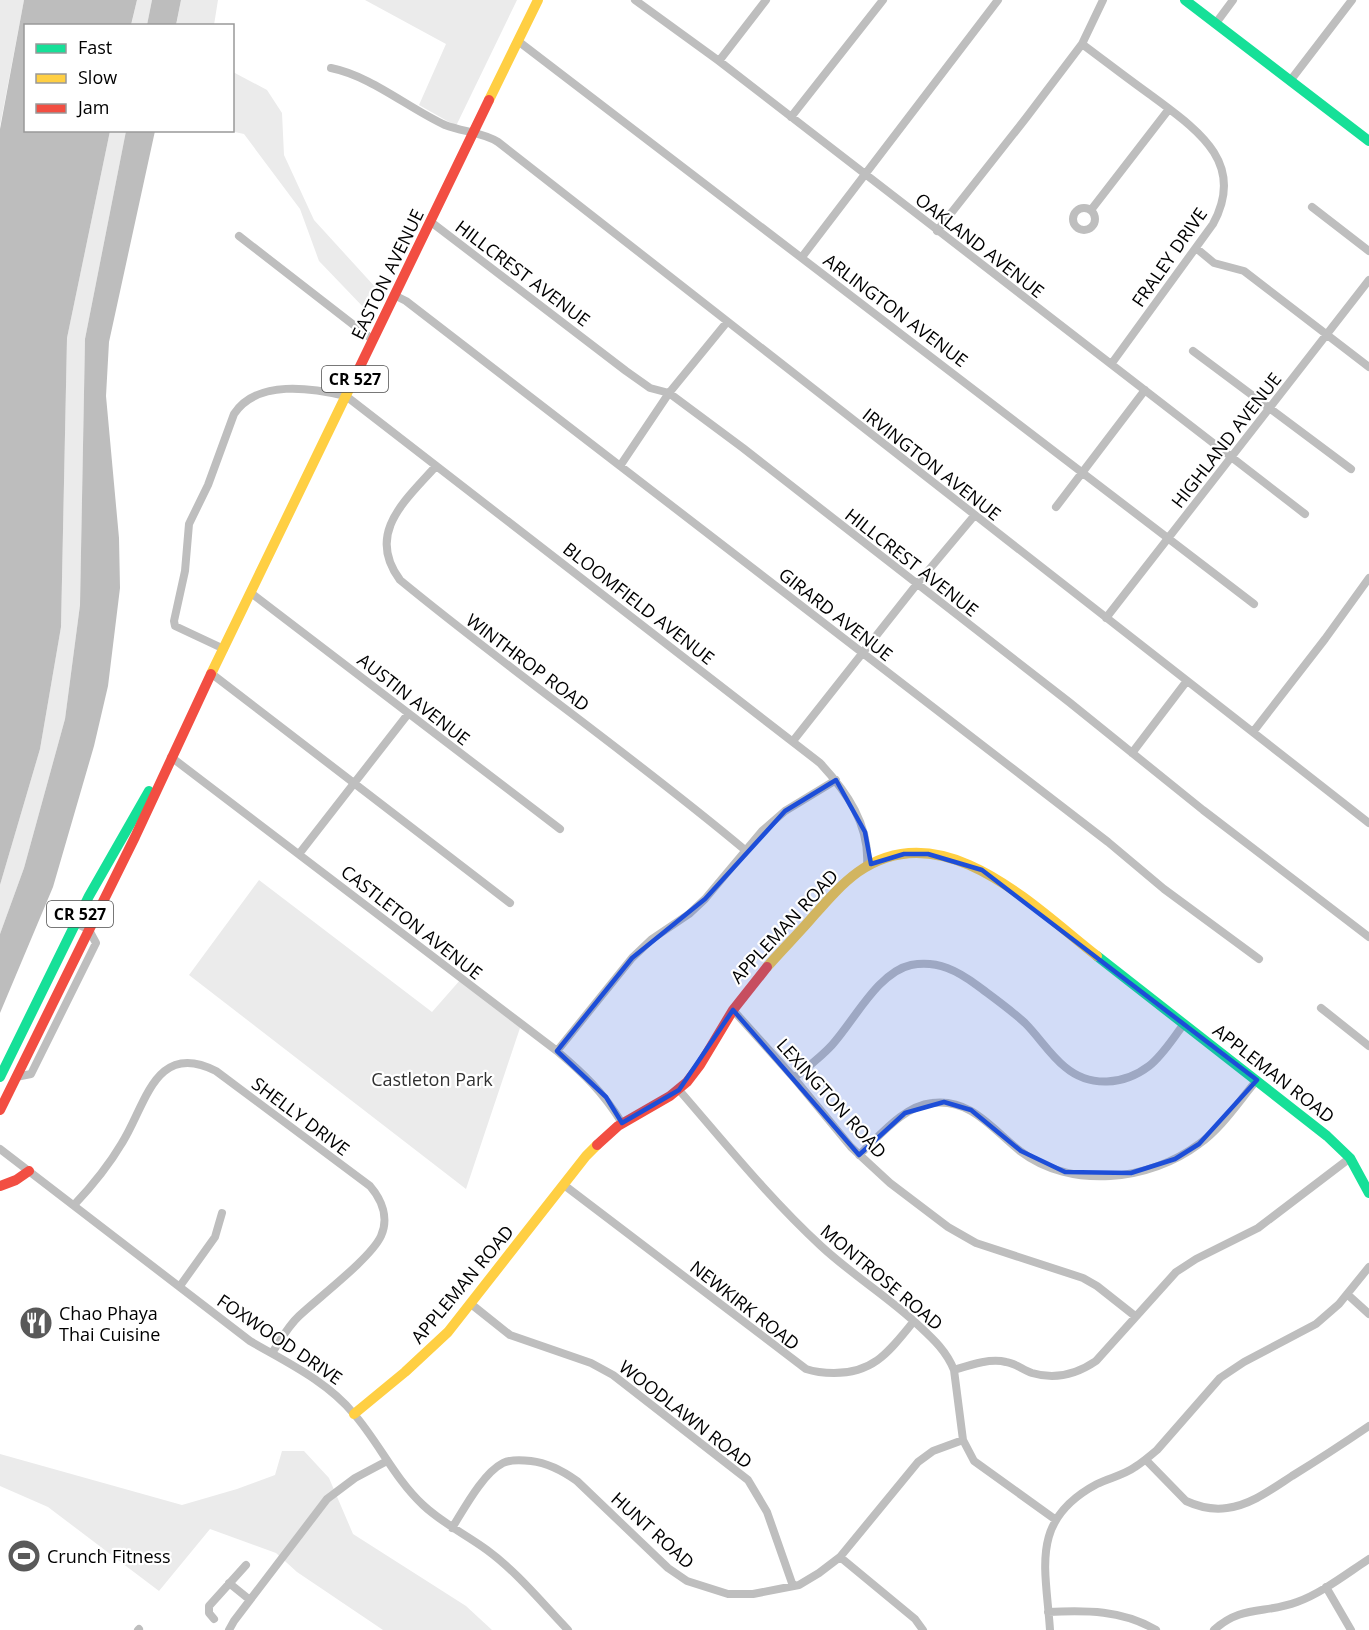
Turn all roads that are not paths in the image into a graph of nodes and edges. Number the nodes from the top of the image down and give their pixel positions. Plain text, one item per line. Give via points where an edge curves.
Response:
1 (538, 0) edge
2 (766, 0) edge
3 (883, 0) edge
4 (998, 0) edge
5 (1102, 0) edge
6 (1185, 0) edge
7 (1233, 0) edge
8 (1352, 0) edge
9 (641, 2) edge
10 (1216, 23) junction
11 (518, 41) junction
12 (1082, 44) junction
13 (719, 61) junction
14 (331, 68) dead end
15 (1290, 81) junction
16 (1168, 109) junction
17 (791, 117) junction
18 (474, 133) junction
19 (1369, 141) edge
20 (865, 175) junction
21 (1312, 207) dead end
22 (1091, 210) dead end
23 (431, 222) junction
24 (937, 231) junction
25 (239, 236) dead end
26 (1196, 248) junction
27 (1369, 251) edge
28 (802, 257) junction
29 (1369, 280) edge
30 (394, 294) junction
31 (727, 322) junction
32 (1327, 335) junction
33 (373, 340) junction
34 (1193, 351) dead end
35 (1112, 363) junction
36 (1369, 367) edge
37 (1145, 390) junction
38 (669, 393) junction
39 (346, 396) junction
40 (1269, 408) junction
41 (1233, 457) junction
42 (436, 466) junction
43 (620, 466) junction
44 (1351, 469) dead end
45 (1082, 473) junction
46 (1056, 507) dead end
47 (1305, 514) dead end
48 (974, 516) junction
49 (1168, 540) junction
50 (1369, 578) edge
51 (917, 584) junction
52 (251, 593) junction
53 (1254, 604) dead end
54 (1106, 618) junction
55 (224, 649) junction
56 (863, 653) junction
57 (212, 674) junction
58 (1186, 682) junction
59 (408, 714) junction
60 (1253, 732) junction
61 (793, 741) junction
62 (1132, 753) junction
63 (171, 757) junction
64 (836, 780) junction
65 (355, 783) junction
66 (1369, 823) edge
67 (560, 829) dead end
68 (745, 850) junction
69 (299, 854) junction
70 (867, 866) junction
71 (510, 903) dead end
72 (76, 923) junction
73 (89, 930) junction
74 (1369, 937) edge
75 (1259, 959) dead end
76 (40, 996) junction
77 (51, 1006) junction
78 (1321, 1008) dead end
79 (733, 1010) junction
80 (1184, 1024) junction
81 (1369, 1046) edge
82 (557, 1051) junction
83 (0, 1077) edge
84 (16, 1077) junction
85 (794, 1078) junction
86 (1257, 1080) junction
87 (679, 1090) junction
88 (0, 1110) edge
89 (622, 1123) junction
90 (0, 1149) edge
91 (859, 1155) junction
92 (1350, 1158) junction
93 (29, 1171) junction
94 (564, 1185) junction
95 (0, 1186) edge
96 (1369, 1193) edge
97 (74, 1205) junction
98 (222, 1213) dead end
99 (1369, 1267) edge
100 (180, 1286) junction
101 (1347, 1294) junction
102 (471, 1304) junction
103 (1369, 1314) edge
104 (1135, 1316) junction
105 (914, 1321) junction
106 (272, 1353) junction
107 (954, 1370) junction
108 (354, 1414) junction
109 (1369, 1426) edge
110 (963, 1440) junction
111 (1146, 1460) junction
112 (387, 1461) junction
113 (1056, 1520) junction
114 (452, 1528) junction
115 (840, 1557) junction
116 (1369, 1559) edge
117 (246, 1565) dead end
118 (229, 1583) junction
119 (793, 1586) junction
120 (1326, 1587) junction
121 (250, 1600) junction
122 (1048, 1612) junction
123 (213, 1618) dead end
124 (229, 1630) edge
125 (568, 1630) edge
126 (923, 1630) edge
127 (1050, 1630) edge
128 (1156, 1630) edge
129 (1214, 1630) edge
130 (1351, 1630) edge

1 - 11 main road, EASTON AVENUE / CR 527
2 - 13 street
3 - 17 street
4 - 20 street
5 - 12 street
6 - 10 main road
7 - 10 street
8 - 15 street
9 - 13 street, OAKLAND AVENUE
10 - 15 main road
11 - 18 main road, EASTON AVENUE / CR 527
11 - 28 street, ARLINGTON AVENUE
12 - 16 street, FRALEY DRIVE
12 - 24 street
13 - 17 street, OAKLAND AVENUE
14 - 18 street, IRVINGTON AVENUE via 445,124
15 - 19 main road
16 - 22 street
16 - 26 street, FRALEY DRIVE via 1208,141 1224,180 1220,213
17 - 20 street, OAKLAND AVENUE
18 - 23 main road, EASTON AVENUE / CR 527
18 - 31 street, IRVINGTON AVENUE via 498,142
20 - 24 street, OAKLAND AVENUE
20 - 28 street
21 - 27 street
23 - 30 main road, EASTON AVENUE / CR 527
23 - 38 street, HILLCREST AVENUE via 626,371 650,388
24 - 35 street, OAKLAND AVENUE
25 - 33 street
26 - 32 street via 1214,263 1244,271
26 - 35 street, FRALEY DRIVE
28 - 45 street, ARLINGTON AVENUE
29 - 32 street, HIGHLAND AVENUE
30 - 33 main road, EASTON AVENUE / CR 527
30 - 43 street, GIRARD AVENUE
31 - 38 street
31 - 48 street, IRVINGTON AVENUE
32 - 36 street
32 - 40 street, HIGHLAND AVENUE
33 - 39 main road, EASTON AVENUE / CR 527
34 - 40 street
35 - 37 street, OAKLAND AVENUE
37 - 41 street, OAKLAND AVENUE
37 - 45 street
38 - 43 street
38 - 51 street, HILLCREST AVENUE
39 - 42 street, BLOOMFIELD AVENUE
39 - 52 main road, EASTON AVENUE / CR 527
39 - 55 street via 323,390 271,391 253,397 234,414 189,524 185,571 174,621 176,626
40 - 41 street, HIGHLAND AVENUE
40 - 44 street
41 - 47 street, OAKLAND AVENUE
41 - 49 street, HIGHLAND AVENUE
42 - 61 street, BLOOMFIELD AVENUE
42 - 68 street, WINTHROP ROAD via 399,508 387,529 387,551 394,573 469,637
43 - 56 street, GIRARD AVENUE
45 - 46 street
45 - 49 street, ARLINGTON AVENUE
48 - 51 street
48 - 54 street, IRVINGTON AVENUE
49 - 53 street, ARLINGTON AVENUE
49 - 54 street, HIGHLAND AVENUE
50 - 60 street
51 - 56 street
51 - 62 street, HILLCREST AVENUE
52 - 55 main road, EASTON AVENUE / CR 527
52 - 59 street, AUSTIN AVENUE
54 - 58 street, IRVINGTON AVENUE
55 - 57 main road, EASTON AVENUE / CR 527
56 - 61 street
56 - 75 street, GIRARD AVENUE
57 - 63 main road, EASTON AVENUE / CR 527
57 - 65 street
58 - 60 street, IRVINGTON AVENUE
58 - 62 street
59 - 65 street
59 - 67 street, AUSTIN AVENUE
60 - 66 street, IRVINGTON AVENUE
61 - 64 street, BLOOMFIELD AVENUE
62 - 74 street, HILLCREST AVENUE
63 - 69 street, CASTLETON AVENUE
63 - 72 main road, EASTON AVENUE / CR 527 via 125,828
63 - 73 main road, EASTON AVENUE / CR 527
64 - 68 street via 785,811
64 - 70 street, BLOOMFIELD AVENUE via 848,795 865,832
65 - 69 street
65 - 71 street
68 - 82 street via 705,899 632,958
69 - 82 street, CASTLETON AVENUE
70 - 79 main road, APPLEMAN ROAD via 827,901
70 - 80 main road, APPLEMAN ROAD via 904,854 928,854 982,870
72 - 73 street
72 - 76 main road, EASTON AVENUE / CR 527
73 - 77 main road, EASTON AVENUE / CR 527
73 - 84 street via 96,943 64,1009 31,1074
76 - 77 street
76 - 83 main road, EASTON AVENUE / CR 527
77 - 84 main road, EASTON AVENUE / CR 527
78 - 81 street
79 - 85 street, LEXINGTON ROAD
79 - 87 main road, APPLEMAN ROAD via 693,1075
80 - 85 street via 1150,1065 1133,1076 1105,1082 1086,1079 1062,1065 1025,1023 960,972 945,966 911,965 884,979 822,1056
80 - 86 main road, APPLEMAN ROAD
82 - 89 street, CASTLETON AVENUE via 606,1097
84 - 88 main road, EASTON AVENUE / CR 527
85 - 91 street, LEXINGTON ROAD
86 - 91 street via 1199,1144 1175,1159 1131,1173 1093,1176 1065,1172 1033,1160 971,1110 944,1102 924,1104 905,1113
86 - 92 main road, APPLEMAN ROAD
87 - 89 main road, APPLEMAN ROAD
87 - 105 street, MONTROSE ROAD via 783,1210 823,1249
89 - 94 main road, APPLEMAN ROAD via 593,1149
90 - 93 street, FOXWOOD DRIVE
91 - 104 street, LEXINGTON ROAD via 948,1227 976,1243 1083,1278
92 - 96 main road, APPLEMAN ROAD
92 - 104 street via 1258,1228 1176,1272
93 - 95 main road
93 - 97 street, FOXWOOD DRIVE
94 - 102 main road, APPLEMAN ROAD
94 - 105 street, NEWKIRK ROAD via 806,1369 825,1373 863,1370 887,1353
97 - 100 street, FOXWOOD DRIVE
97 - 106 street, SHELLY DRIVE via 92,1187 123,1142 157,1077 176,1064 197,1064 216,1071 370,1186 382,1202 382,1235 296,1319
98 - 100 street via 215,1237
99 - 101 street
100 - 106 street, FOXWOOD DRIVE via 250,1341
101 - 103 street
101 - 111 street via 1316,1324 1220,1378
102 - 108 main road, APPLEMAN ROAD via 448,1332
102 - 119 street, WOODLAWN ROAD via 510,1335 614,1375 748,1480 767,1512
104 - 107 street via 1096,1361 1073,1374 1041,1375 1006,1362
105 - 107 street, MONTROSE ROAD via 940,1346
106 - 108 street, FOXWOOD DRIVE via 330,1389
107 - 110 street, MONTROSE ROAD
108 - 112 street, FOXWOOD DRIVE
109 - 111 street via 1250,1502 1227,1508 1211,1509 1186,1501
110 - 113 street, MONTROSE ROAD via 975,1461
110 - 115 street, HUNT ROAD via 933,1451 918,1462
111 - 113 street via 1077,1496
112 - 114 street, FOXWOOD DRIVE via 421,1503
112 - 121 street via 327,1499
113 - 122 street via 1046,1543 1044,1562
114 - 119 street, HUNT ROAD via 497,1466 523,1460 543,1462 577,1481 668,1569 687,1581 728,1594 763,1593
114 - 125 street, FOXWOOD DRIVE via 503,1563
115 - 119 street, HUNT ROAD via 819,1574
115 - 126 street via 915,1618
116 - 120 street
117 - 118 street
118 - 121 street
118 - 123 street via 209,1606
120 - 129 street via 1298,1602 1240,1613
120 - 130 street
121 - 124 street
122 - 127 street
122 - 128 street via 1085,1610 1112,1614

